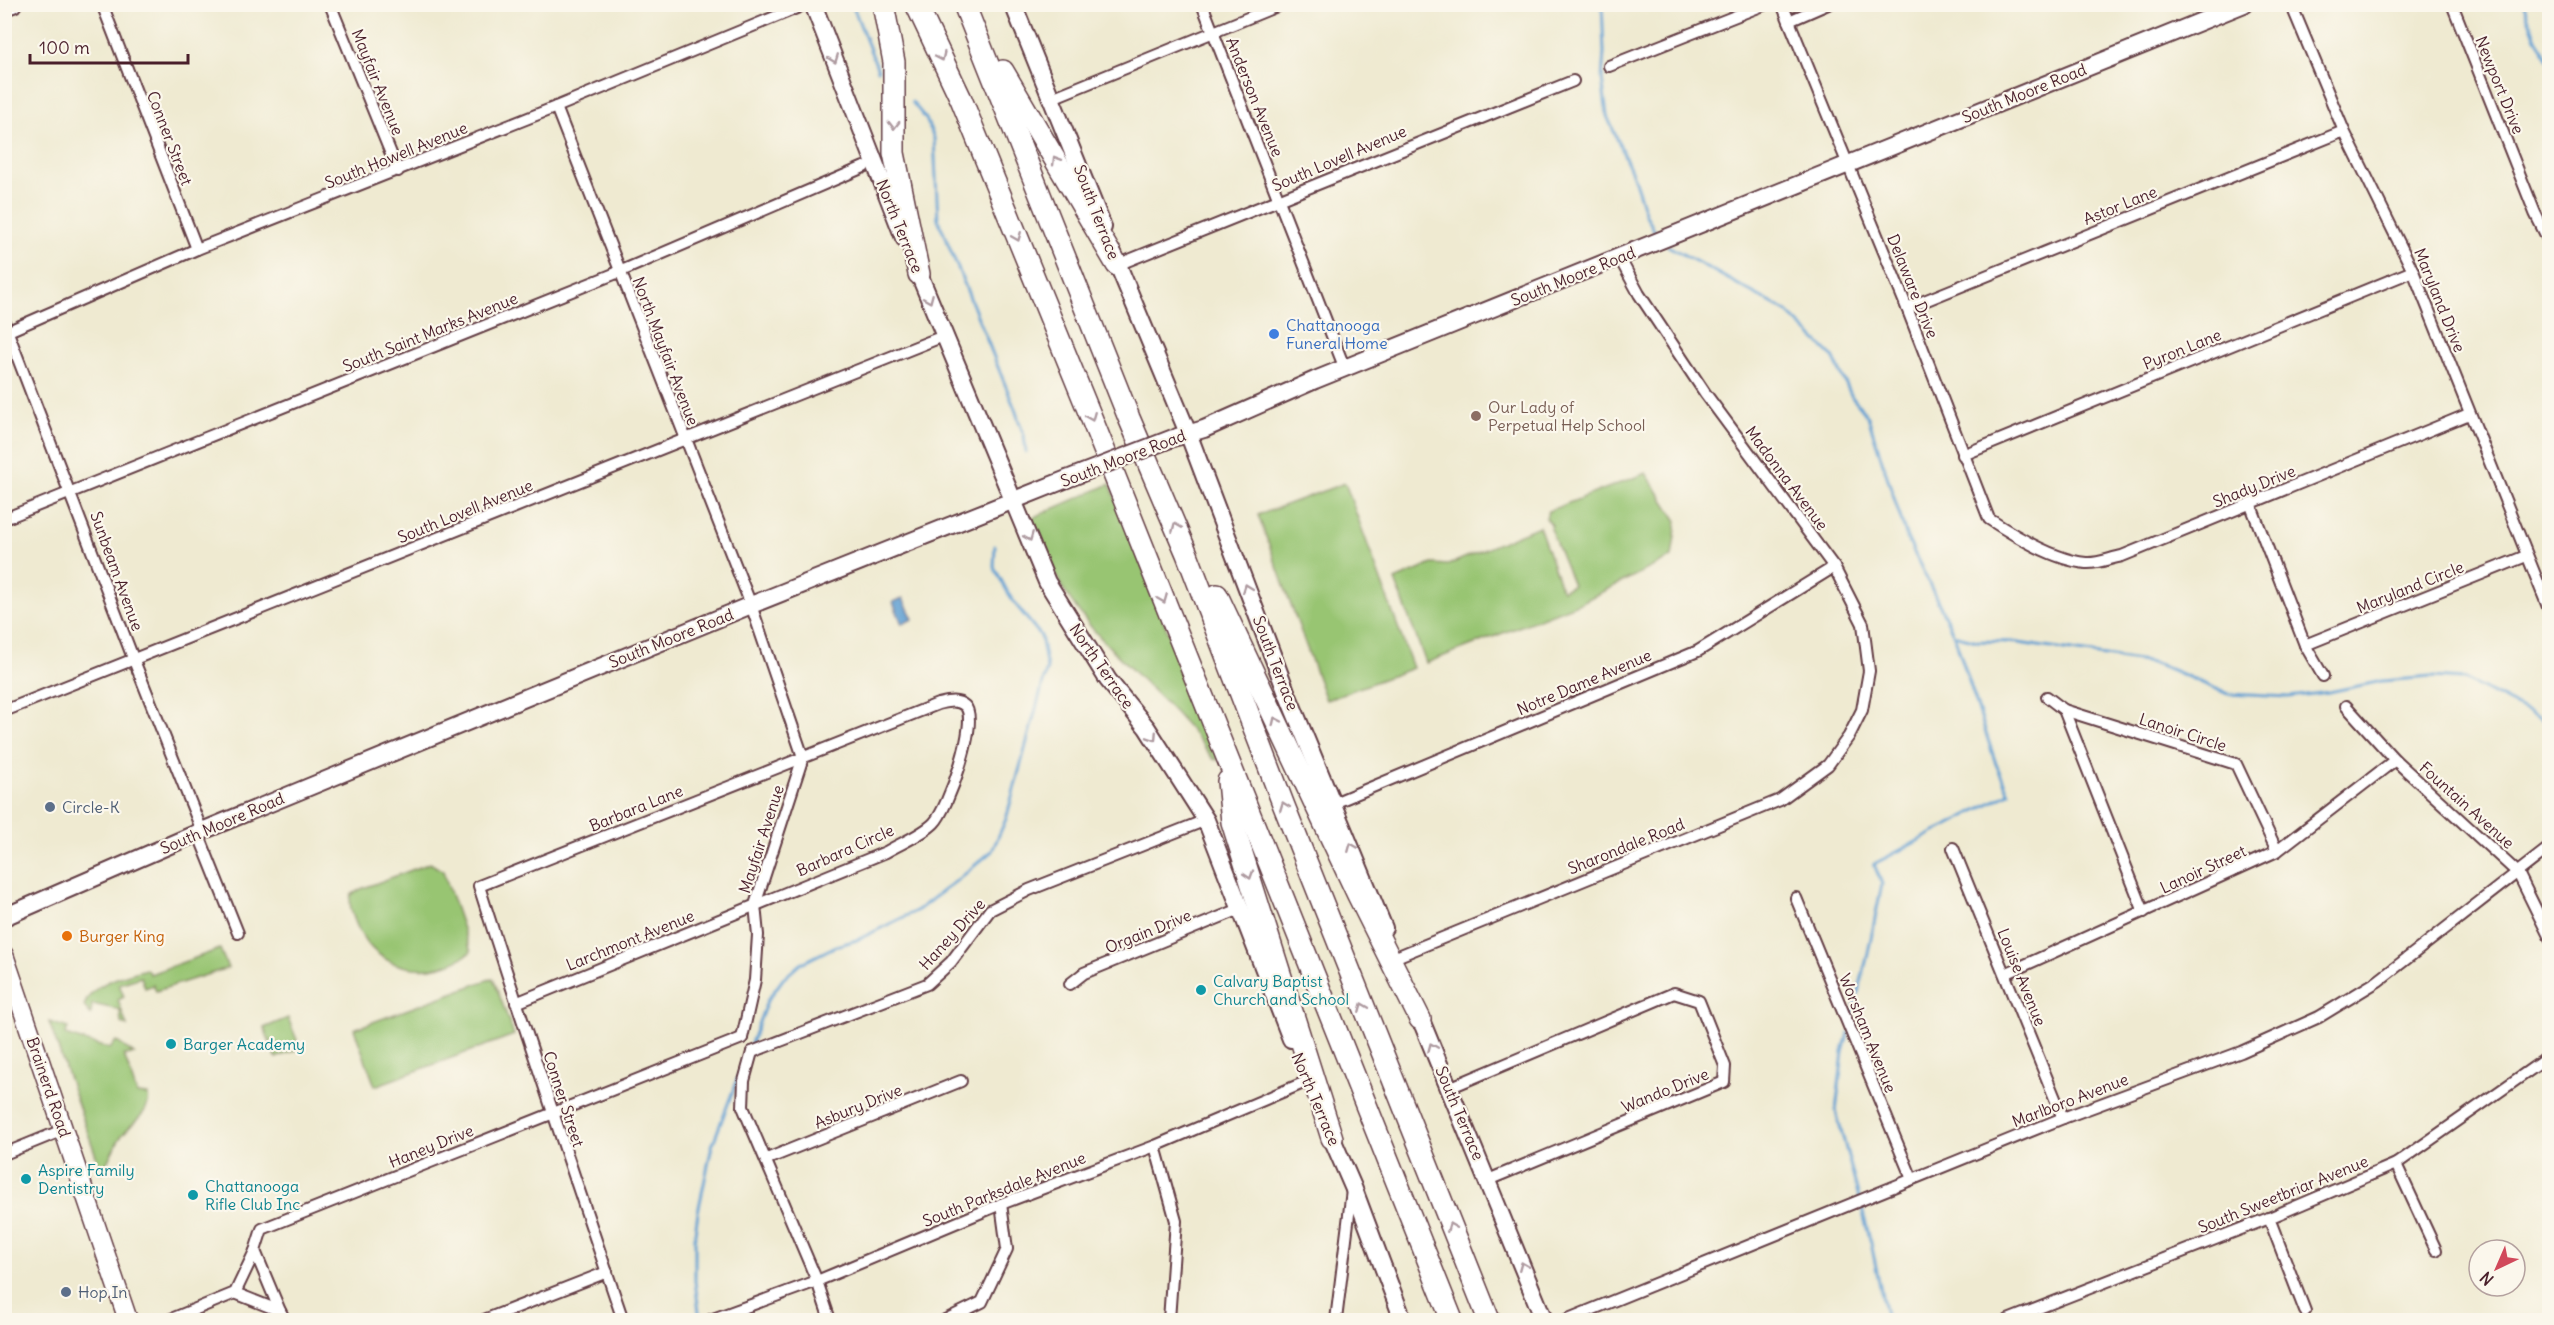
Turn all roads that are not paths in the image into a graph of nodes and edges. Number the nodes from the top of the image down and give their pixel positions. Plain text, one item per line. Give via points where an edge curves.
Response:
1 (13, 4) edge
2 (102, 4) edge
3 (330, 4) edge
4 (883, 4) edge
5 (916, 4) edge
6 (964, 4) edge
7 (1013, 4) edge
8 (1202, 4) edge
9 (1282, 4) edge
10 (1766, 4) edge
11 (1782, 4) edge
12 (1828, 4) edge
13 (2244, 4) edge
14 (2291, 4) edge
15 (2452, 4) edge
16 (806, 6) edge
17 (4, 7) edge
18 (1789, 21) junction
19 (1213, 33) junction
20 (1609, 66) dead end
21 (1573, 81) dead end
22 (1052, 98) junction
23 (556, 108) junction
24 (2344, 131) junction
25 (1847, 164) junction
26 (864, 167) dead end
27 (398, 171) junction
28 (1280, 199) junction
29 (2550, 243) edge
30 (197, 249) junction
31 (1618, 257) junction
32 (1118, 265) junction
33 (2413, 271) junction
34 (619, 272) junction
35 (919, 274) junction
36 (1907, 308) junction
37 (6, 329) edge
38 (936, 339) dead end
39 (1345, 369) junction
40 (2469, 414) junction
41 (1180, 436) junction
42 (685, 440) junction
43 (1963, 455) junction
44 (71, 492) junction
45 (1013, 499) junction
46 (2250, 503) junction
47 (4, 519) edge
48 (2047, 552) joint
49 (1187, 554) junction
50 (2526, 556) junction
51 (1834, 567) junction
52 (750, 605) junction
53 (2550, 612) edge
54 (2305, 645) junction
55 (133, 658) junction
56 (2324, 676) dead end
57 (2047, 697) dead end
58 (2346, 706) dead end
59 (2064, 710) junction
60 (4, 711) edge
61 (1849, 736) joint
62 (804, 757) junction
63 (1225, 757) junction
64 (2395, 760) junction
65 (1334, 803) junction
66 (1206, 820) junction
67 (200, 832) junction
68 (2550, 847) edge
69 (1953, 848) dead end
70 (2277, 851) junction
71 (2518, 873) junction
72 (479, 886) joint
73 (1796, 898) dead end
74 (755, 905) junction
75 (1240, 909) junction
76 (2144, 912) junction
77 (4, 917) edge
78 (238, 933) dead end
79 (2550, 938) edge
80 (4, 955) edge
81 (1396, 957) junction
82 (2005, 974) junction
83 (1070, 984) dead end
84 (516, 1003) junction
85 (1420, 1019) junction
86 (742, 1038) junction
87 (752, 1052) junction
88 (2550, 1056) edge
89 (961, 1081) dead end
90 (1308, 1081) junction
91 (1449, 1088) junction
92 (552, 1113) junction
93 (2062, 1118) junction
94 (63, 1130) junction
95 (1332, 1138) junction
96 (1155, 1146) junction
97 (4, 1154) edge
98 (766, 1158) junction
99 (2396, 1164) junction
100 (1912, 1179) junction
101 (1488, 1180) junction
102 (1353, 1186) junction
103 (1001, 1204) junction
104 (2269, 1218) junction
105 (2436, 1250) dead end
106 (255, 1251) junction
107 (607, 1272) junction
108 (817, 1281) junction
109 (235, 1293) junction
110 (2305, 1311) dead end
111 (282, 1316) edge
112 (128, 1320) edge
113 (169, 1320) edge
114 (484, 1320) edge
115 (623, 1320) edge
116 (710, 1320) edge
117 (830, 1320) edge
118 (945, 1320) edge
119 (1169, 1320) edge
120 (1336, 1320) edge
121 (1403, 1320) edge
122 (1452, 1320) edge
123 (1489, 1320) edge
124 (1544, 1320) edge
125 (1566, 1320) edge
126 (2007, 1320) edge

1 - 17 street
2 - 30 street, Conner Street
3 - 27 street, Mayfair Avenue
4 -> 35 highway via 894,62 894,153
5 -> 63 highway via 961,99
32 -> 6 highway
49 -> 6 highway
7 - 22 street, South Terrace
8 - 19 street, Anderson Avenue
9 - 19 street
10 - 20 street
11 - 18 street, Delaware Drive
12 - 18 street
13 - 25 street, South Moore Road
14 - 24 street, Maryland Drive
15 - 29 street, Newport Drive
16 - 23 street, South Howell Avenue
16 -> 35 street, North Terrace
18 - 25 street, Delaware Drive
19 - 22 street
19 - 28 street, Anderson Avenue
21 - 28 street, South Lovell Avenue
22 - 32 street, South Terrace
23 - 27 street, South Howell Avenue
23 - 34 street, North Mayfair Avenue
24 - 33 street, Maryland Drive
24 - 36 street, Astor Lane
25 - 31 street, South Moore Road
25 - 36 street, Delaware Drive
26 - 34 street, South Saint Marks Avenue
27 - 30 street, South Howell Avenue
28 - 32 street, South Lovell Avenue
28 - 39 street, Anderson Avenue
30 - 37 street, South Howell Avenue
31 - 39 street, South Moore Road
31 - 51 street, Madonna Avenue via 1705,393
32 - 41 street, South Terrace
33 - 40 street, Maryland Drive
33 - 43 street, Pyron Lane
34 - 42 street, North Mayfair Avenue
34 - 44 street, South Saint Marks Avenue
35 -> 45 street, North Terrace
36 - 43 street, Delaware Drive
37 - 44 street, Sunbeam Avenue
38 - 42 street, South Lovell Avenue
39 - 41 street, South Moore Road
40 - 46 street, Shady Drive
40 - 50 street, Maryland Drive
41 - 45 street, South Moore Road, bridge
65 -> 41 street, South Terrace
42 - 52 street, North Mayfair Avenue
42 - 55 street, South Lovell Avenue
43 - 48 street, Delaware Drive via 1989,519
44 - 47 street, South Saint Marks Avenue
44 - 55 street, Sunbeam Avenue
45 - 52 street, South Moore Road
45 -> 66 street, North Terrace via 1047,582 1069,621 1108,680 1147,728
46 - 48 street, Shady Drive via 2122,556 2086,563
46 - 54 street
85 -> 49 highway via 1206,573
123 -> 49 highway
50 - 53 street, Maryland Drive
50 - 54 street, Maryland Circle
51 - 61 street, Madonna Avenue via 1863,624 1869,670 1862,710
51 - 65 street, Notre Dame Avenue via 1698,651
52 - 62 street
52 - 67 street, South Moore Road
54 - 56 street
55 - 60 street, South Lovell Avenue
55 - 67 street, Sunbeam Avenue
57 - 59 street, Lanoir Circle
58 - 64 street, Fountain Avenue
59 - 70 street, Lanoir Circle via 2236,764
59 - 76 street
61 - 81 street, Sharondale Road via 1828,765 1780,800
62 - 72 street, Barbara Lane
62 - 74 street, Mayfair Avenue
62 - 74 street, Barbara Circle via 938,704 955,701 965,706 970,715 970,729 958,768 934,823 886,852
63 -> 95 highway via 1232,822
63 - 122 highway
64 - 70 street, Lanoir Street
64 - 71 street, Fountain Avenue
81 -> 65 street, South Terrace
66 - 75 street, North Terrace
66 - 87 street, Haney Drive via 1029,890 990,910 951,962 927,984
67 - 77 street, South Moore Road
67 - 78 street, Sunbeam Avenue
68 - 71 street, Marlboro Avenue
69 - 82 street, Louise Avenue
70 - 76 street, Lanoir Street
71 - 79 street, Fountain Avenue
71 - 93 street, Marlboro Avenue via 2378,981 2319,1017 2241,1052
72 - 84 street, Conner Street
73 - 100 street, Worsham Avenue
74 - 84 street, Larchmont Avenue
74 - 86 street, Mayfair Avenue via 758,935 754,980
75 - 83 street, Orgain Drive via 1084,974
75 - 90 street, North Terrace
76 - 82 street, Lanoir Street
80 - 94 main road, Brainerd Road
81 - 85 street, South Terrace
82 - 93 street, Louise Avenue
84 - 92 street, Conner Street
91 -> 85 street, South Terrace
86 - 87 street
86 - 92 street, Haney Drive
87 - 98 street via 744,1081 743,1107
88 - 99 street, South Sweetbriar Avenue
89 - 98 street, Asbury Drive
90 - 95 street, North Terrace
90 - 96 street, South Parksdale Avenue
91 - 101 street, South Terrace
91 - 101 street, Wando Drive via 1674,993 1699,1001 1725,1066 1724,1082
92 - 106 street, Haney Drive via 262,1229
92 - 107 street, Conner Street
93 - 100 street, Marlboro Avenue
94 - 97 street
94 - 112 main road, Brainerd Road
95 - 102 street, North Terrace
96 - 103 street, South Parksdale Avenue
96 - 119 street via 1176,1221
98 - 108 street
99 - 104 street, South Sweetbriar Avenue
99 - 105 street
100 - 125 street, Marlboro Avenue
124 -> 101 street, South Terrace
102 - 120 street
102 - 121 street, North Terrace
103 - 108 street, South Parksdale Avenue
103 - 118 street via 1007,1249 982,1302
104 - 110 street
104 - 126 street, South Sweetbriar Avenue
106 - 109 street, Haney Drive
106 - 111 street
107 - 114 street
107 - 115 street, Conner Street
108 - 116 street, South Parksdale Avenue
108 - 117 street
109 - 111 street
109 - 113 street

